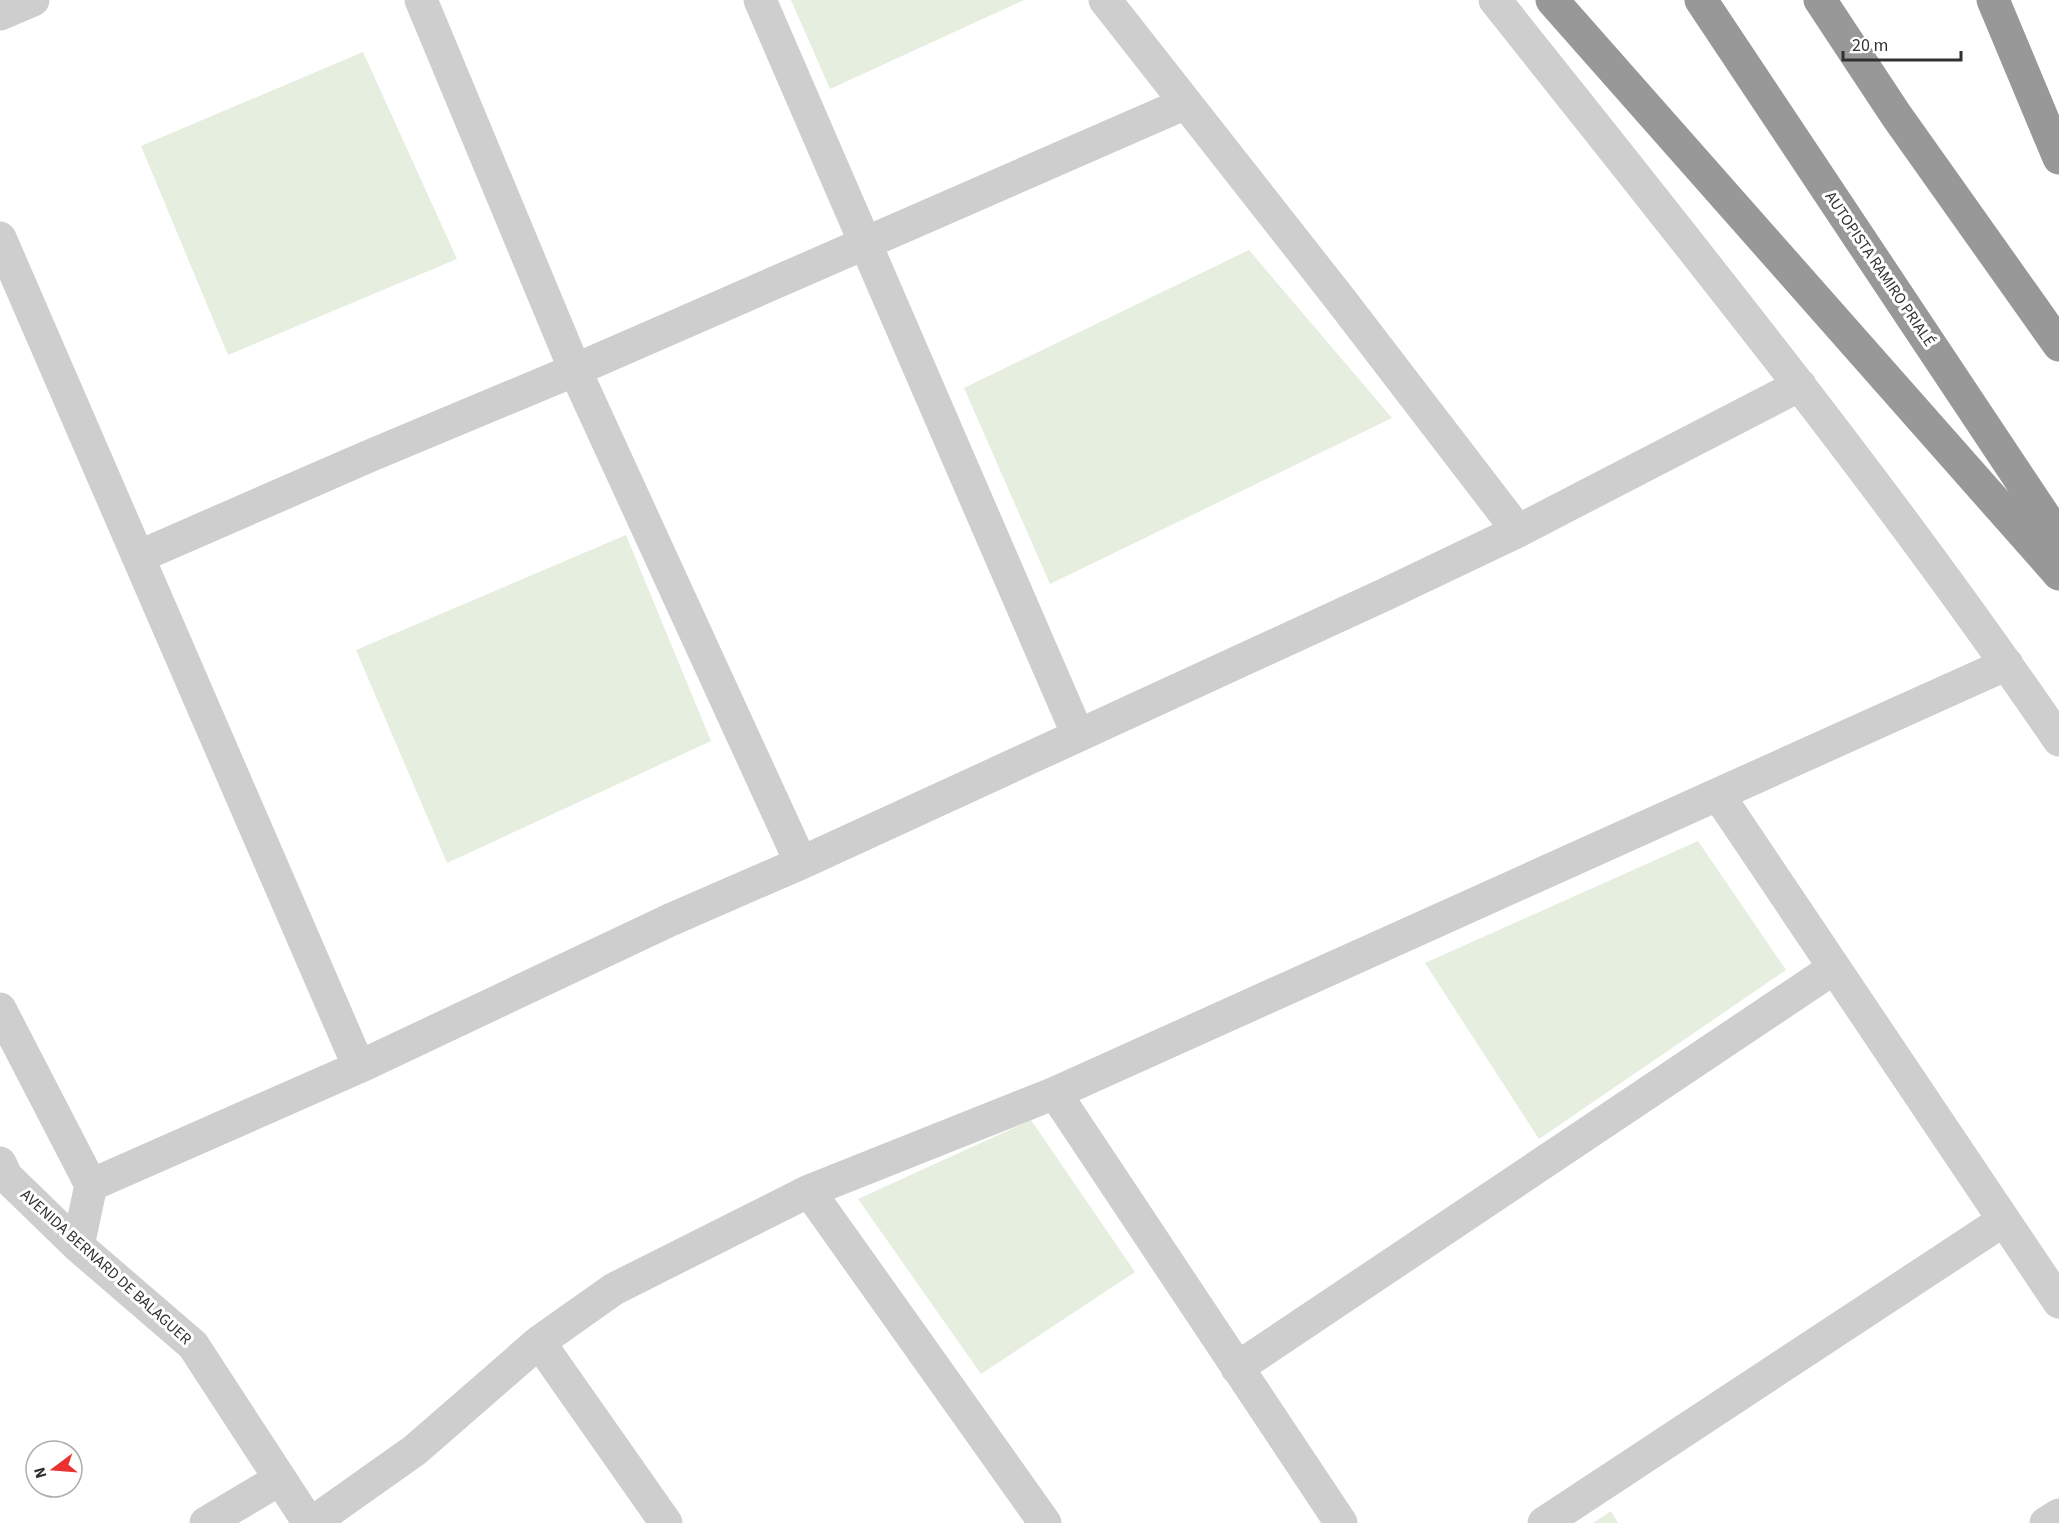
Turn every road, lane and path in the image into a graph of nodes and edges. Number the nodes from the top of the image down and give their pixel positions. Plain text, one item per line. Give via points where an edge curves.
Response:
1 (33, 0) edge
2 (421, 0) edge
3 (760, 0) edge
4 (1105, 0) edge
5 (1495, 0) edge
6 (1552, 0) edge
7 (1701, 0) edge
8 (1820, 0) edge
9 (1994, 0) edge
10 (0, 14) edge
11 (1186, 103) junction
12 (2059, 158) edge
13 (0, 238) edge
14 (865, 242) junction
15 (2059, 345) edge
16 (575, 370) junction
17 (1800, 385) junction
18 (1518, 531) junction
19 (2059, 538) edge
20 (138, 557) junction
21 (2059, 574) edge
22 (2007, 664) junction
23 (1078, 735) junction
24 (2059, 740) edge
25 (1719, 796) junction
26 (801, 862) junction
27 (1834, 968) junction
28 (0, 1009) edge
29 (359, 1067) junction
30 (1055, 1093) junction
31 (0, 1163) edge
32 (91, 1185) junction
33 (809, 1191) junction
34 (2004, 1220) junction
35 (78, 1246) junction
36 (2059, 1302) edge
37 (539, 1342) junction
38 (1237, 1368) junction
39 (280, 1479) junction
40 (2059, 1515) edge
41 (206, 1523) edge
42 (310, 1523) edge
43 (666, 1523) edge
44 (1046, 1523) edge
45 (1341, 1523) edge
46 (1544, 1523) edge
47 (2046, 1523) edge

1 - 10 street
2 - 16 street
3 - 14 street
4 - 11 street
5 - 17 street
6 - 21 highway
7 - 19 highway, AUTOPISTA RAMIRO PRIALÉ
8 - 15 highway via 1896,115
9 - 12 highway
11 - 14 street
11 - 18 street
13 - 20 street
14 - 16 street
14 - 23 street
16 - 20 street
16 - 26 street
17 - 18 street
17 - 22 street
18 - 23 street
20 - 29 street
22 - 24 street
22 - 25 street
23 - 26 street
25 - 27 street
25 - 30 street
26 - 29 street
27 - 34 street
27 - 38 street
28 - 32 street
29 - 32 street
30 - 33 street
30 - 38 street
31 - 35 street, AVENIDA BERNARD DE BALAGUER via 6,1176
32 - 35 street
33 - 37 street via 614,1288
33 - 44 street
34 - 36 street
34 - 46 street
35 - 39 street, AVENIDA BERNARD DE BALAGUER via 193,1345
37 - 42 street via 415,1450
37 - 43 street
38 - 45 street
39 - 41 street
39 - 42 street, AVENIDA BERNARD DE BALAGUER
40 - 47 street

